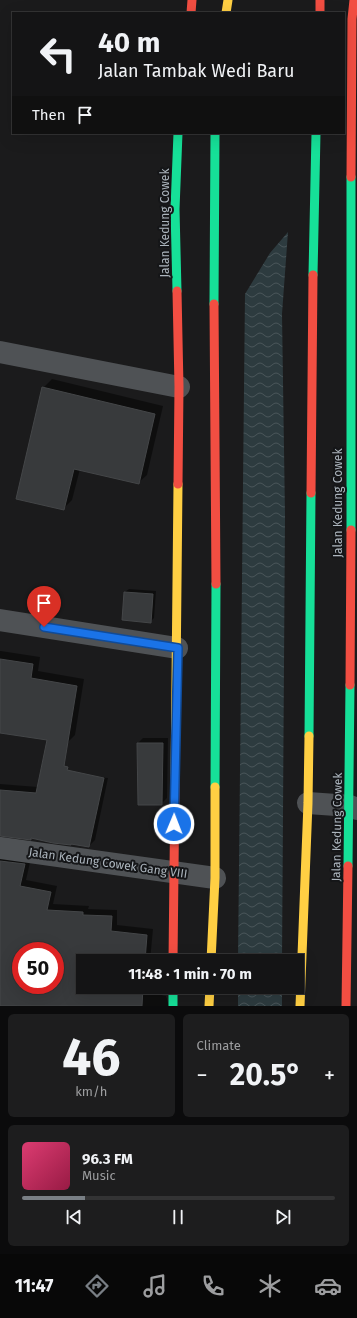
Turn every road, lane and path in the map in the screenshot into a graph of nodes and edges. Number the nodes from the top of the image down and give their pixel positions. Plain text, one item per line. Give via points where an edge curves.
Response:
1 (192, 0) edge
2 (228, 0) edge
3 (320, 0) edge
4 (354, 0) edge
5 (191, 12) edge
6 (226, 12) edge
7 (320, 12) edge
8 (178, 134) edge
9 (216, 134) edge
10 (316, 134) edge
11 (354, 296) edge
12 (0, 352) edge
13 (179, 387) junction
14 (354, 498) edge
15 (0, 620) edge
16 (178, 648) junction
17 (308, 803) junction
18 (353, 807) edge
19 (0, 848) edge
20 (173, 872) junction
21 (215, 878) junction
22 (353, 901) edge
23 (173, 954) edge
24 (211, 954) edge
25 (173, 994) edge
26 (210, 994) edge
27 (350, 1005) edge
28 (173, 1006) edge
29 (209, 1006) edge
30 (300, 1006) edge

1 - 5 main road
2 - 6 main road
3 - 7 main road
4 - 11 main road, Jalan Kedung Cowek via 350,218
8 - 13 main road, Jalan Kedung Cowek via 175,209
9 - 21 main road
10 - 17 main road
11 - 14 main road, Jalan Kedung Cowek
12 - 13 street
13 - 16 main road, Jalan Kedung Cowek
14 - 18 main road, Jalan Kedung Cowek
15 - 16 street
16 - 20 main road, Jalan Kedung Cowek
17 - 18 street
17 - 30 main road
18 - 22 main road, Jalan Kedung Cowek
19 - 20 street, Jalan Kedung Cowek Gang VIII
20 - 21 street, Jalan Kedung Cowek Gang VIII
20 - 23 main road, Jalan Kedung Cowek
21 - 24 main road
22 - 27 main road, Jalan Kedung Cowek
25 - 28 main road
26 - 29 main road

